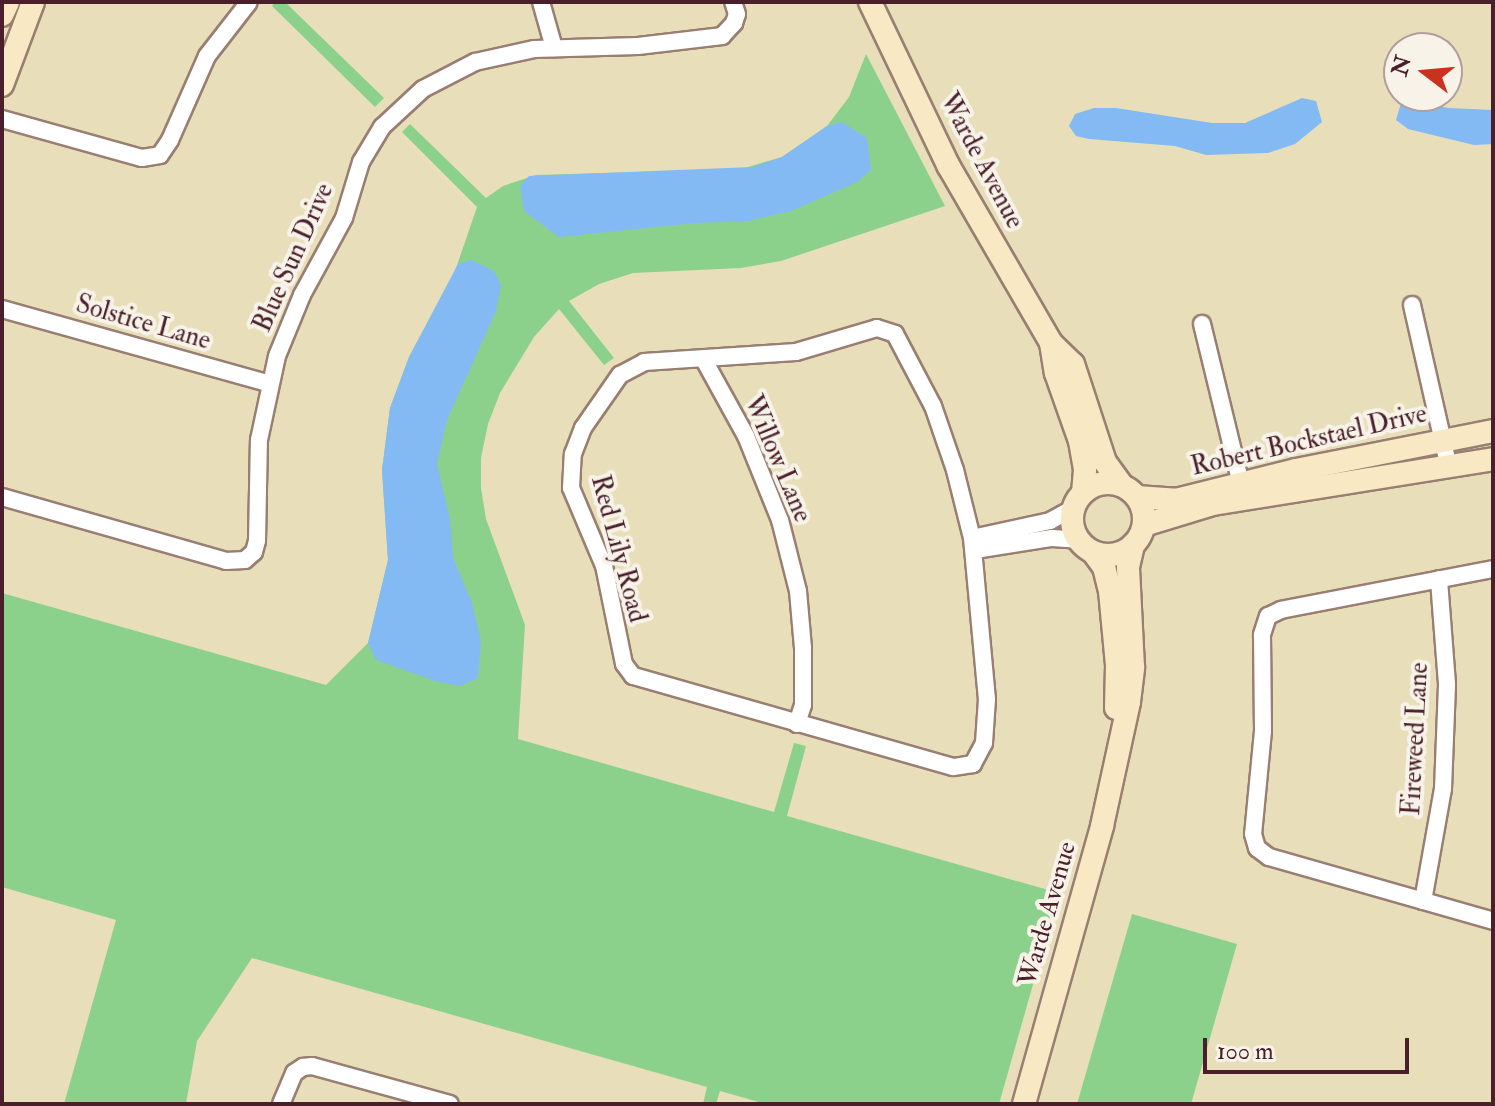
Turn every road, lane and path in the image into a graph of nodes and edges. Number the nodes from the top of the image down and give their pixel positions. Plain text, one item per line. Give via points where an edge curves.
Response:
1 (8, 2) edge
2 (33, 2) edge
3 (249, 2) edge
4 (541, 2) edge
5 (733, 2) edge
6 (870, 2) edge
7 (2, 15) edge
8 (554, 48) junction
9 (2, 85) edge
10 (2, 119) edge
11 (1412, 305) dead end
12 (2, 309) edge
13 (1202, 324) dead end
14 (1051, 343) junction
15 (704, 360) junction
16 (270, 384) junction
17 (1493, 431) edge
18 (1445, 440) junction
19 (1493, 459) edge
20 (1449, 468) junction
21 (1241, 484) junction
22 (1130, 491) junction
23 (2, 497) edge
24 (1078, 500) junction
25 (1138, 535) junction
26 (974, 544) junction
27 (1086, 546) junction
28 (1493, 569) edge
29 (1439, 579) junction
30 (797, 724) junction
31 (1119, 737) junction
32 (1423, 901) junction
33 (1493, 921) edge
34 (281, 1104) edge
35 (450, 1104) edge
36 (1024, 1104) edge

1 - 7 street
2 - 9 street
3 - 10 street via 207,56 160,155 142,158
4 - 8 street
5 - 8 street, Blue Sun Drive via 737,14 722,36
6 - 14 street, Warde Avenue via 948,165
8 - 16 street, Blue Sun Drive via 500,54 450,73 399,108 382,127 361,162 336,235 287,325
11 - 18 street
12 - 16 street, Solstice Lane
13 - 21 street
14 - 22 street, Warde Avenue via 1073,364 1105,462
14 - 24 street, Warde Avenue via 1084,462
15 - 26 street, Red Lily Road via 796,352 877,328 895,334 933,406
15 - 30 street, Willow Lane via 746,436 780,520 798,591 803,648 803,705
15 - 30 street, Red Lily Road via 644,362 620,375 583,428 573,454 571,488 604,566 624,664 633,676
16 - 23 street, Blue Sun Drive via 259,440 257,541 245,560 226,561
17 - 18 street, Robert Bockstael Drive
18 - 20 street
18 - 21 street, Robert Bockstael Drive
19 - 20 street, Robert Bockstael Drive
20 - 25 street, Robert Bockstael Drive via 1213,504
21 - 22 street, Robert Bockstael Drive via 1176,500
22 - 24 street via 1095,484
22 - 25 street via 1143,510
24 - 26 street via 1050,521
24 - 27 street via 1073,530
25 - 27 street via 1110,555
25 - 31 street, Warde Avenue via 1128,567 1133,667
26 - 27 street via 1052,538
26 - 30 street, Red Lily Road via 987,699 984,743 973,764 953,767
27 - 31 street, Warde Avenue via 1104,567 1110,591
28 - 29 street
29 - 32 street, Fireweed Lane via 1447,684 1443,789
29 - 32 street via 1281,610 1268,616 1262,635 1263,731 1253,834 1257,848 1269,857
31 - 36 street, Warde Avenue via 1102,826
32 - 33 street
34 - 35 street via 294,1073 312,1066

